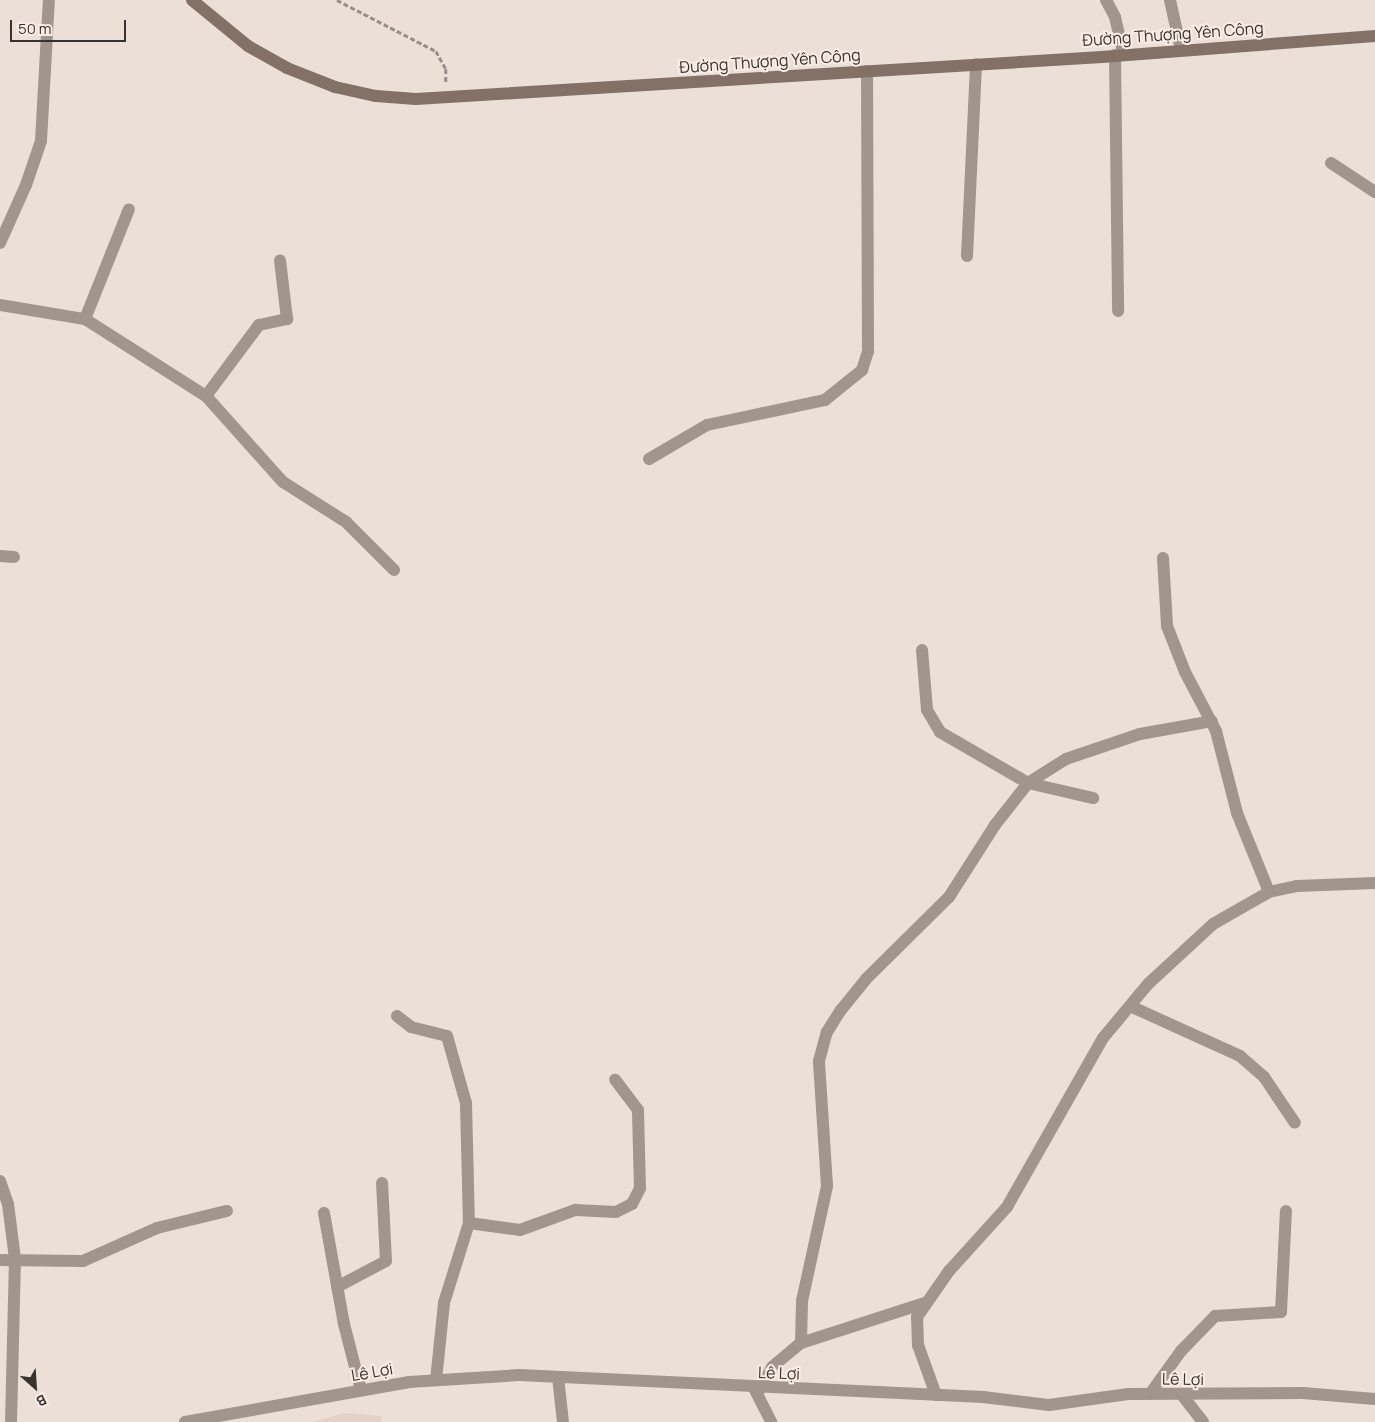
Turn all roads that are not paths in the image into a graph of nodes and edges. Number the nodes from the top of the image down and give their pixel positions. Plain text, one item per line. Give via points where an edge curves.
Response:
1 (48, 0) edge
2 (192, 0) edge
3 (1106, 0) edge
4 (1170, 0) edge
5 (1375, 36) edge
6 (1181, 50) junction
7 (1119, 55) junction
8 (976, 64) junction
9 (867, 71) junction
10 (1331, 163) dead end
11 (1375, 192) edge
12 (129, 209) dead end
13 (0, 243) edge
14 (967, 256) dead end
15 (280, 260) dead end
16 (0, 305) edge
17 (1118, 311) dead end
18 (85, 319) junction
19 (206, 396) junction
20 (649, 458) dead end
21 (0, 556) edge
22 (14, 557) dead end
23 (1163, 558) dead end
24 (394, 570) dead end
25 (922, 650) dead end
26 (1212, 721) junction
27 (1028, 784) junction
28 (1093, 798) dead end
29 (1375, 883) edge
30 (1269, 892) junction
31 (1130, 1006) junction
32 (397, 1016) dead end
33 (615, 1080) dead end
34 (1295, 1123) dead end
35 (0, 1181) edge
36 (382, 1183) dead end
37 (227, 1211) dead end
38 (1286, 1211) dead end
39 (324, 1213) dead end
40 (468, 1223) junction
41 (15, 1259) junction
42 (0, 1260) edge
43 (337, 1287) junction
44 (925, 1303) junction
45 (801, 1343) junction
46 (558, 1377) junction
47 (6, 1379) edge
48 (436, 1380) junction
49 (757, 1389) junction
50 (361, 1390) junction
51 (1150, 1394) junction
52 (936, 1395) junction
53 (1182, 1395) junction
54 (1375, 1399) edge
55 (11, 1422) edge
56 (185, 1422) edge
57 (563, 1422) edge
58 (771, 1422) edge
59 (1204, 1422) edge

1 - 13 street via 39,147
2 - 9 main road, Đường Thượng Yên Công via 248,46 287,68 335,87 376,96 445,97
3 - 7 street via 1115,17
4 - 6 street
5 - 6 main road, Đường Thượng Yên Công
6 - 7 main road, Đường Thượng Yên Công
7 - 8 main road, Đường Thượng Yên Công
7 - 17 street
8 - 9 main road, Đường Thượng Yên Công
8 - 14 street
9 - 20 street via 868,351 862,370 825,400 707,425
10 - 11 street
12 - 18 street
15 - 19 street via 287,319 259,325
16 - 18 street
18 - 19 street
19 - 24 street via 283,482 346,522
21 - 22 street
23 - 26 street via 1167,626 1185,672
25 - 27 street via 927,710 933,725
26 - 27 street via 1140,734 1066,759
26 - 30 street via 1237,813
27 - 28 street
27 - 45 street via 995,825 949,898 866,979 827,1032 818,1080 827,1186 802,1301
29 - 30 street via 1296,886
30 - 31 street via 1213,924
31 - 34 street via 1240,1056 1264,1077
31 - 44 street via 1103,1038 1007,1208
32 - 40 street via 411,1027 441,1032 448,1039 464,1088
33 - 40 street via 638,1110 640,1188 632,1204 616,1212 575,1210 520,1230
35 - 41 street via 8,1204
36 - 43 street via 386,1261
37 - 41 street via 156,1228 83,1261
38 - 51 street via 1281,1312 1215,1316 1182,1351
39 - 43 street
40 - 48 street via 444,1303
41 - 42 street
41 - 47 street
43 - 50 street
44 - 45 street
44 - 52 street via 915,1326
45 - 49 street via 772,1367
46 - 48 street, Lê Lợi via 519,1374
46 - 49 street, Lê Lợi
46 - 57 street
47 - 55 street
48 - 50 street, Lê Lợi
49 - 52 street, Lê Lợi
49 - 58 street
50 - 56 street, Lê Lợi
51 - 52 street, Lê Lợi via 1049,1405
51 - 53 street, Lê Lợi
53 - 54 street, Lê Lợi via 1303,1393
53 - 59 street

